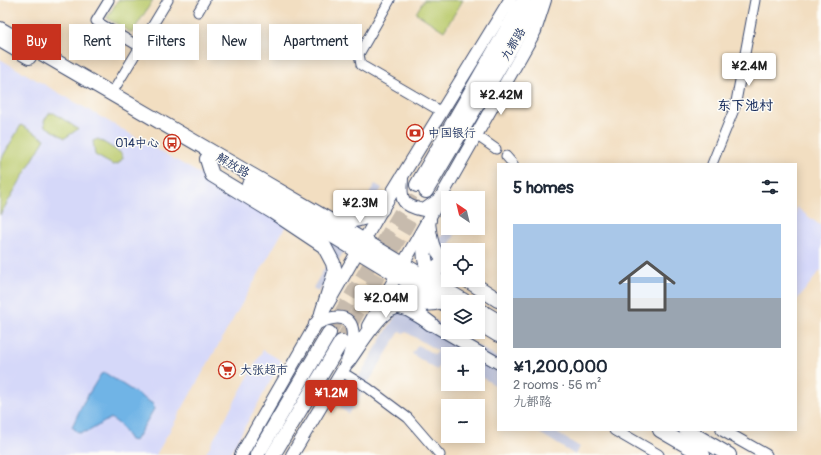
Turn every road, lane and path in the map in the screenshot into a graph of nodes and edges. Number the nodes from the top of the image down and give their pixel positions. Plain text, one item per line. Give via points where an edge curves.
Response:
1 (109, 0) edge
2 (168, 0) edge
3 (206, 0) edge
4 (390, 0) edge
5 (510, 0) edge
6 (524, 0) edge
7 (539, 0) edge
8 (545, 0) edge
9 (755, 0) edge
10 (198, 12) dead end
11 (154, 24) edge
12 (0, 29) edge
13 (0, 40) edge
14 (133, 43) edge
15 (133, 58) edge
16 (112, 93) junction
17 (442, 112) junction
18 (476, 135) junction
19 (496, 149) dead end
20 (506, 156) dead end
21 (207, 159) junction
22 (512, 163) edge
23 (712, 163) edge
24 (403, 176) junction
25 (440, 199) junction
26 (382, 209) junction
27 (429, 220) junction
28 (331, 221) junction
29 (361, 245) junction
30 (441, 258) edge
31 (441, 266) edge
32 (400, 269) junction
33 (441, 285) edge
34 (478, 287) edge
35 (485, 287) edge
36 (444, 289) junction
37 (454, 295) edge
38 (497, 295) edge
39 (497, 299) edge
40 (441, 302) edge
41 (441, 304) edge
42 (441, 304) edge
43 (485, 317) edge
44 (379, 318) junction
45 (318, 319) junction
46 (485, 321) edge
47 (497, 321) edge
48 (431, 324) junction
49 (329, 333) tunnel mouth
50 (497, 334) edge
51 (341, 342) tunnel mouth
52 (497, 362) edge
53 (345, 367) junction
54 (617, 431) edge
55 (662, 431) edge
56 (688, 431) edge
57 (724, 431) edge
58 (241, 455) edge
59 (257, 455) edge
60 (273, 455) edge
61 (292, 455) edge
62 (440, 455) edge
63 (658, 455) edge
64 (703, 455) edge
65 (729, 455) edge
66 (766, 455) edge

1 - 14 street via 96,21
2 - 11 street
3 - 10 street
4 - 17 street via 359,54 361,65
5 - 17 main road
6 - 7 main road, 九都路 via 422,188
8 - 18 main road via 535,31
9 - 23 street via 735,107
12 - 16 main road, 解放路
13 - 21 main road, 解放路
15 - 16 street
16 - 28 main road, 解放路
17 - 24 main road
18 - 19 street
18 - 25 main road
20 - 22 street
21 - 29 main road, 解放路
21 - 45 main road via 212,175 324,246 335,272
24 - 25 main road via 401,193 411,208 424,210
24 - 26 main road
25 - 27 main road
26 - 28 main road via 359,220
26 - 29 main road
27 - 30 street via 435,251
27 - 32 main road
27 - 36 main road via 424,241 424,260 429,274
28 - 29 main road, 解放路
29 - 32 main road, 解放路
29 - 45 main road
31 - 33 main road via 434,271
32 - 36 main road, 解放路
32 - 40 main road, 解放路
32 - 53 main road
34 - 39 main road
35 - 38 street
36 - 37 main road, 解放路
41 - 44 main road via 420,298 403,300
42 - 48 main road via 430,302 419,306 419,315
43 - 47 main road
44 - 48 street via 398,308
44 - 53 main road
45 - 53 main road via 343,318 354,330
45 - 58 main road
46 - 50 main road
48 - 52 street
49 - 59 main road
51 - 60 main road
53 - 61 main road
53 - 62 street via 408,418
54 - 63 street
55 - 64 main road
56 - 65 main road
57 - 66 street

